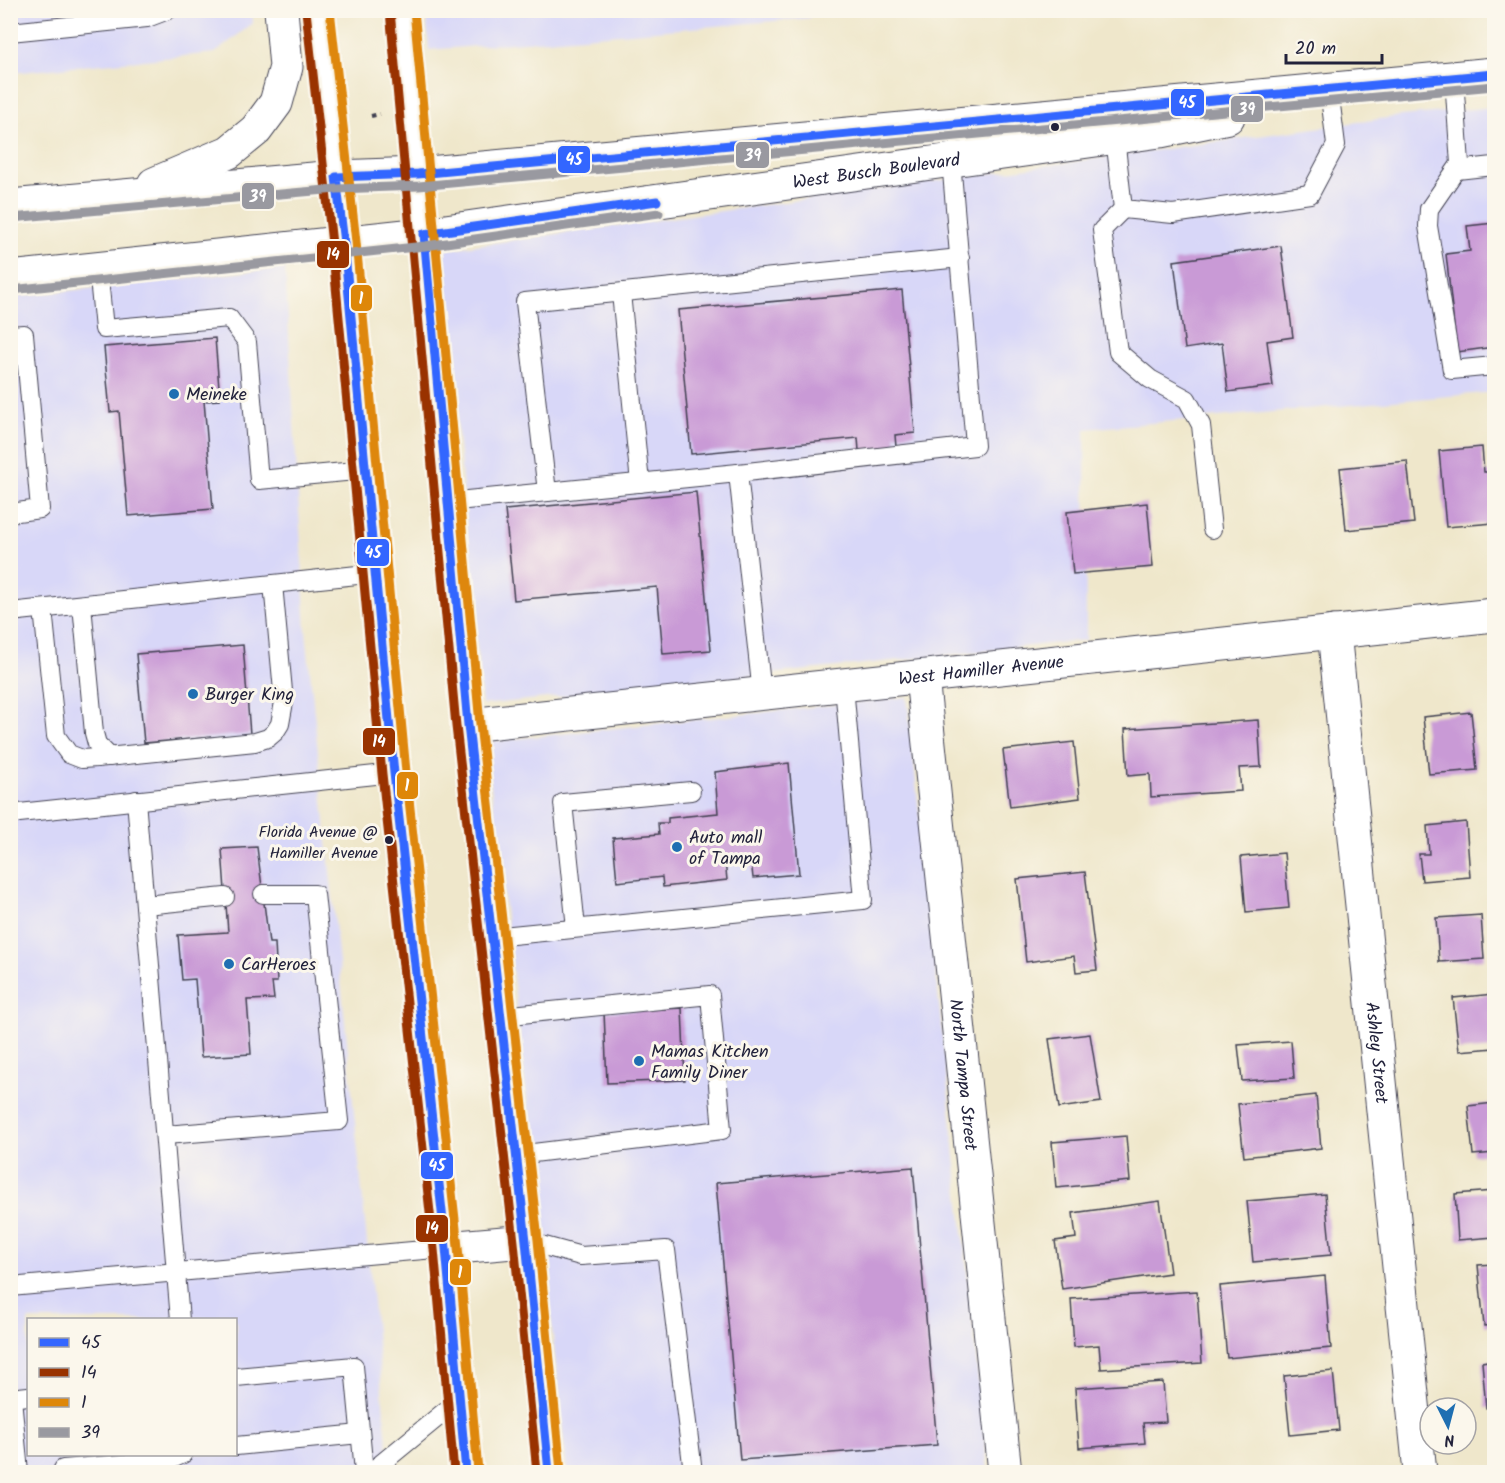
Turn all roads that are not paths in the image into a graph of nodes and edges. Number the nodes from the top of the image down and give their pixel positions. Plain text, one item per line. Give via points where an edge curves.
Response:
1 (168, 10) edge
2 (281, 10) edge
3 (318, 10) edge
4 (402, 10) edge
5 (43, 19) edge
6 (10, 32) edge
7 (1494, 74) edge
8 (1454, 78) junction
9 (1407, 82) junction
10 (1330, 97) junction
11 (1115, 137) junction
12 (951, 160) junction
13 (1494, 166) edge
14 (1457, 170) junction
15 (418, 174) junction
16 (336, 177) junction
17 (130, 195) junction
18 (10, 206) edge
19 (1123, 209) junction
20 (423, 234) junction
21 (344, 243) junction
22 (960, 258) junction
23 (98, 268) junction
24 (10, 278) edge
25 (621, 293) junction
26 (10, 335) edge
27 (1494, 366) edge
28 (366, 470) junction
29 (738, 473) junction
30 (640, 483) junction
31 (547, 492) junction
32 (447, 502) junction
33 (10, 513) edge
34 (1212, 529) dead end
35 (376, 573) junction
36 (273, 584) junction
37 (82, 605) junction
38 (43, 609) junction
39 (10, 612) edge
40 (1494, 615) edge
41 (1334, 632) junction
42 (922, 677) junction
43 (844, 686) junction
44 (762, 694) junction
45 (468, 725) junction
46 (110, 757) junction
47 (394, 773) junction
48 (691, 792) dead end
49 (136, 800) junction
50 (10, 814) edge
51 (263, 894) dead end
52 (225, 897) dead end
53 (145, 905) junction
54 (576, 928) junction
55 (492, 937) junction
56 (501, 1016) junction
57 (165, 1135) junction
58 (517, 1155) junction
59 (526, 1241) junction
60 (446, 1248) junction
61 (176, 1272) junction
62 (10, 1287) edge
63 (180, 1318) edge
64 (237, 1377) edge
65 (17, 1397) edge
66 (460, 1399) junction
67 (360, 1434) junction
68 (237, 1446) edge
69 (180, 1456) edge
70 (63, 1465) edge
71 (19, 1473) edge
72 (364, 1473) edge
73 (371, 1473) edge
74 (466, 1473) edge
75 (549, 1473) edge
76 (693, 1473) edge
77 (1005, 1473) edge
78 (1420, 1473) edge

1 - 5 lane via 147,18
2 - 17 main road via 284,79 276,103 256,130 229,152
3 - 16 main road
4 - 15 main road
5 - 6 lane
7 - 8 main road, West Busch Boulevard
8 - 9 main road, West Busch Boulevard
8 - 14 lane via 1460,165
9 - 10 main road, West Busch Boulevard
9 - 15 main road, West Busch Boulevard
10 - 11 main road, West Busch Boulevard
10 - 19 lane via 1336,145 1310,194 1173,214
11 - 12 main road, West Busch Boulevard
11 - 19 lane
12 - 20 main road, West Busch Boulevard
12 - 22 lane
13 - 14 lane
14 - 27 lane via 1429,209 1428,226 1452,370
15 - 16 main road, West Busch Boulevard
15 - 20 main road
16 - 17 main road, West Busch Boulevard
16 - 21 main road
17 - 18 main road, West Busch Boulevard
19 - 34 lane via 1102,230 1118,352 1150,379 1187,399 1202,425
20 - 21 main road, West Busch Boulevard
20 - 32 main road
21 - 23 main road, West Busch Boulevard
21 - 28 main road
22 - 25 lane
22 - 29 lane via 975,446
23 - 24 main road, West Busch Boulevard
23 - 28 lane via 104,329 229,318 247,342 259,480
25 - 30 lane
25 - 31 lane via 525,302
26 - 33 lane via 24,334 40,509
28 - 35 main road
29 - 30 lane
29 - 44 lane
30 - 31 lane
31 - 32 lane
32 - 45 main road
35 - 36 lane
35 - 47 main road
36 - 37 lane
36 - 46 lane via 284,702 275,732 247,744
37 - 38 lane
37 - 46 lane via 94,734 97,744
38 - 39 lane
38 - 46 lane via 56,736 75,757
40 - 41 main road, West Hamiller Avenue
41 - 42 main road, West Hamiller Avenue
41 - 78 main road, Ashley Street
42 - 43 main road, West Hamiller Avenue
42 - 77 main road, North Tampa Street
43 - 44 main road, West Hamiller Avenue
43 - 54 lane via 863,900
44 - 45 main road, West Hamiller Avenue
45 - 55 main road
47 - 49 lane
47 - 60 main road
48 - 54 lane via 562,803
49 - 50 lane
49 - 53 lane
51 - 57 lane via 315,894 339,1121
52 - 53 lane
53 - 57 lane
54 - 55 lane
55 - 56 main road
56 - 58 main road
56 - 58 lane via 710,995 722,1130
57 - 61 lane
58 - 59 main road
59 - 60 main road
59 - 75 main road
59 - 76 lane via 581,1256 666,1250
60 - 61 lane
60 - 66 main road
61 - 62 lane
61 - 63 lane
64 - 67 lane via 354,1366
65 - 71 lane
66 - 73 lane
66 - 74 main road
67 - 68 lane
67 - 72 lane
69 - 70 lane via 170,1460

